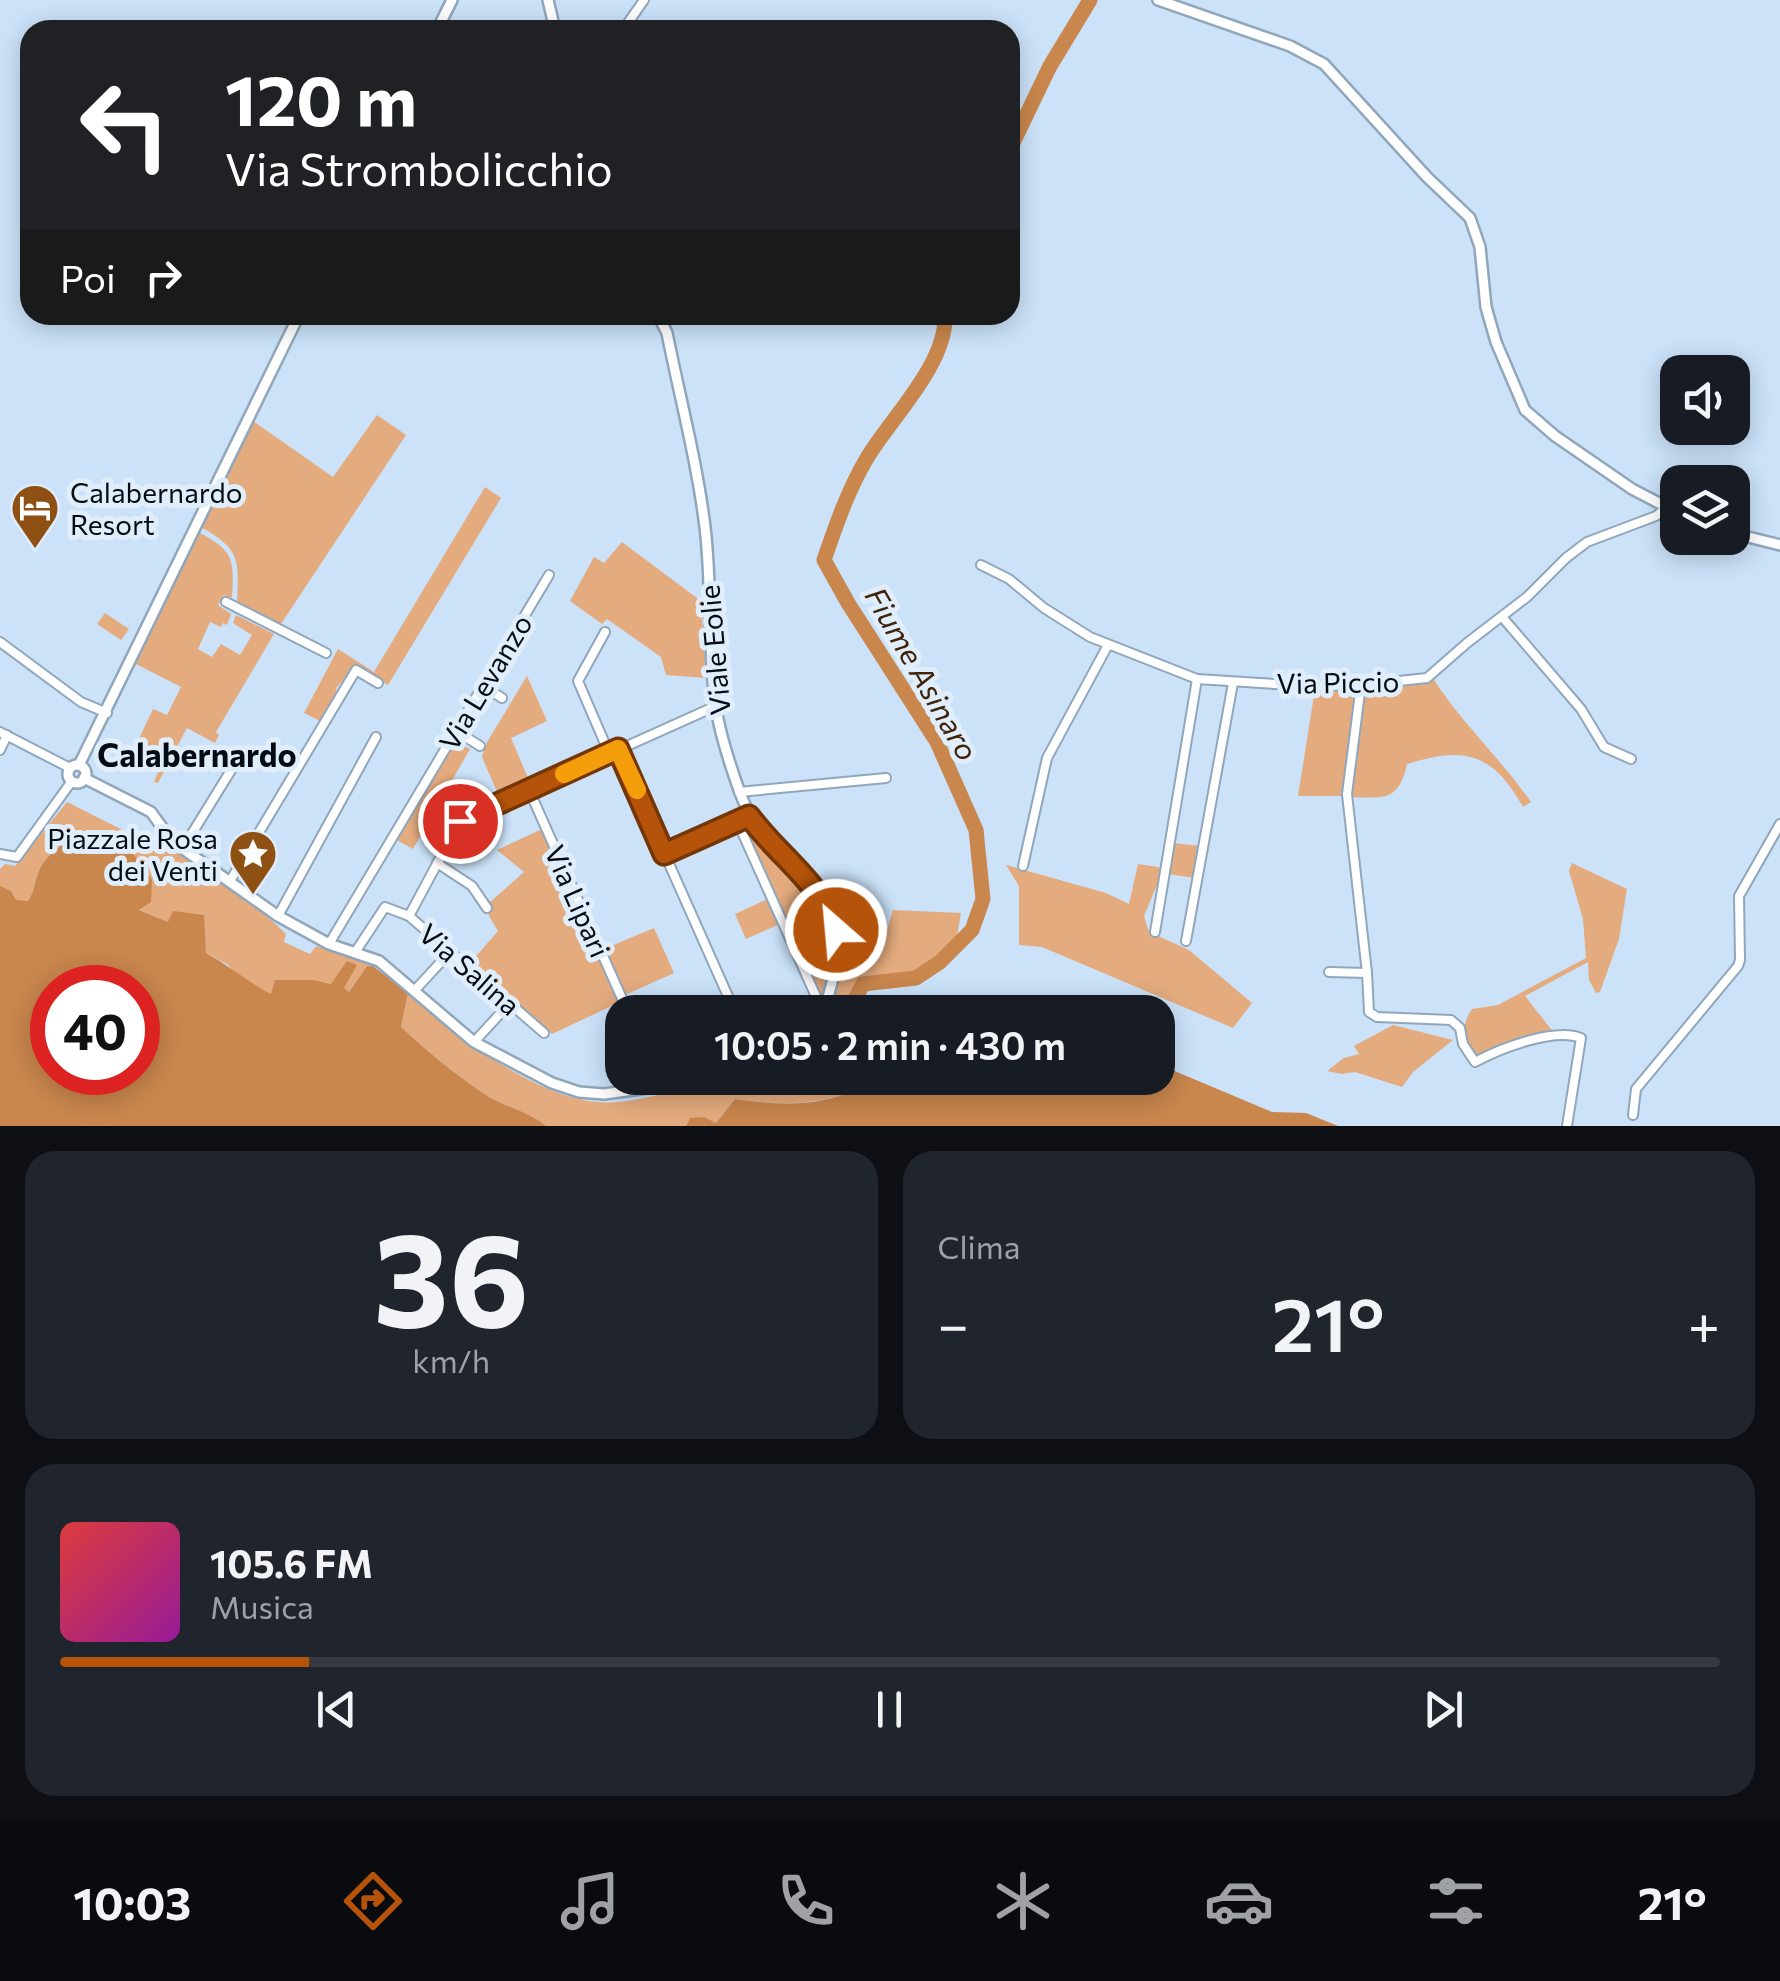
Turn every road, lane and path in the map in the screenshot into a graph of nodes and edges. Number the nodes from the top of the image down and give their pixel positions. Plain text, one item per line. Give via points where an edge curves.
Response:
1 (1158, 0) edge
2 (294, 325) edge
3 (663, 325) edge
4 (1660, 504) edge
5 (1660, 513) edge
6 (1750, 538) edge
7 (1780, 545) edge
8 (981, 565) dead end
9 (549, 575) dead end
10 (226, 602) dead end
11 (1504, 618) junction
12 (605, 632) dead end
13 (0, 642) edge
14 (1108, 645) junction
15 (326, 654) dead end
16 (1197, 679) junction
17 (1233, 683) junction
18 (378, 684) dead end
19 (482, 686) junction
20 (1362, 686) junction
21 (502, 698) dead end
22 (716, 706) junction
23 (107, 713) junction
24 (456, 731) junction
25 (4, 734) edge
26 (376, 737) dead end
27 (480, 746) dead end
28 (0, 750) edge
29 (614, 751) junction
30 (240, 754) dead end
31 (1631, 759) dead end
32 (70, 765) junction
33 (84, 778) junction
34 (886, 778) dead end
35 (72, 781) junction
36 (529, 790) junction
37 (740, 792) junction
38 (749, 816) junction
39 (737, 822) junction
40 (1780, 824) edge
41 (184, 846) junction
42 (0, 854) edge
43 (664, 854) junction
44 (438, 864) junction
45 (1023, 866) dead end
46 (232, 878) junction
47 (486, 908) dead end
48 (280, 913) junction
49 (409, 916) junction
50 (1156, 932) dead end
51 (1186, 941) dead end
52 (329, 944) junction
53 (451, 950) junction
54 (356, 951) junction
55 (1329, 972) dead end
56 (1367, 973) junction
57 (414, 990) junction
58 (620, 995) edge
59 (728, 995) edge
60 (815, 995) edge
61 (827, 995) edge
62 (510, 1003) junction
63 (544, 1033) dead end
64 (474, 1042) junction
65 (605, 1094) edge
66 (1633, 1115) dead end
67 (1568, 1126) edge

1 - 4 street via 1324,64 1470,218 1496,342 1525,410
2 - 23 street
3 - 22 street, Viale Eolie via 703,516
5 - 11 street, Via Piccio via 1587,542
6 - 7 street
8 - 14 street, Via Piccio
9 - 19 street, Via Levanzo
10 - 15 street
11 - 20 street, Via Piccio via 1427,678
11 - 31 street via 1581,709 1604,747
12 - 29 street via 578,681
13 - 23 street via 80,702
14 - 16 street, Via Piccio
14 - 45 street via 1047,758
16 - 17 street, Via Piccio
16 - 50 street
17 - 20 street, Via Piccio
17 - 51 street
18 - 46 street via 356,670
19 - 21 street
19 - 24 street, Via Levanzo
20 - 56 street via 1348,794
22 - 29 street
22 - 37 street, Viale Eolie
23 - 32 street via 87,754
24 - 27 street
24 - 52 street, Via Levanzo
25 - 28 street
25 - 32 street
26 - 48 street
29 - 36 street
29 - 43 street
30 - 41 street
32 - 33 street via 85,772
32 - 35 street
33 - 35 street
33 - 41 street via 152,812 172,841
34 - 37 street
35 - 42 street via 17,857
36 - 44 street via 460,821
36 - 58 street, Via Lipari
37 - 38 street, Viale Eolie
38 - 39 street
38 - 61 street, Viale Eolie via 817,888 831,914 838,948
39 - 43 street
39 - 60 street
40 - 66 street via 1739,896 1738,966 1635,1091
41 - 46 street
43 - 59 street
44 - 47 street via 472,886
44 - 49 street
46 - 48 street
48 - 52 street
49 - 53 street, Via Salina
49 - 54 street, Via Salina via 386,908
52 - 54 street
53 - 57 street
53 - 62 street, Via Salina
54 - 57 street
55 - 56 street
56 - 67 street via 1369,1012 1451,1020 1475,1062 1526,1042 1581,1038
57 - 64 street
62 - 63 street, Via Salina
62 - 64 street
64 - 65 street via 552,1082

